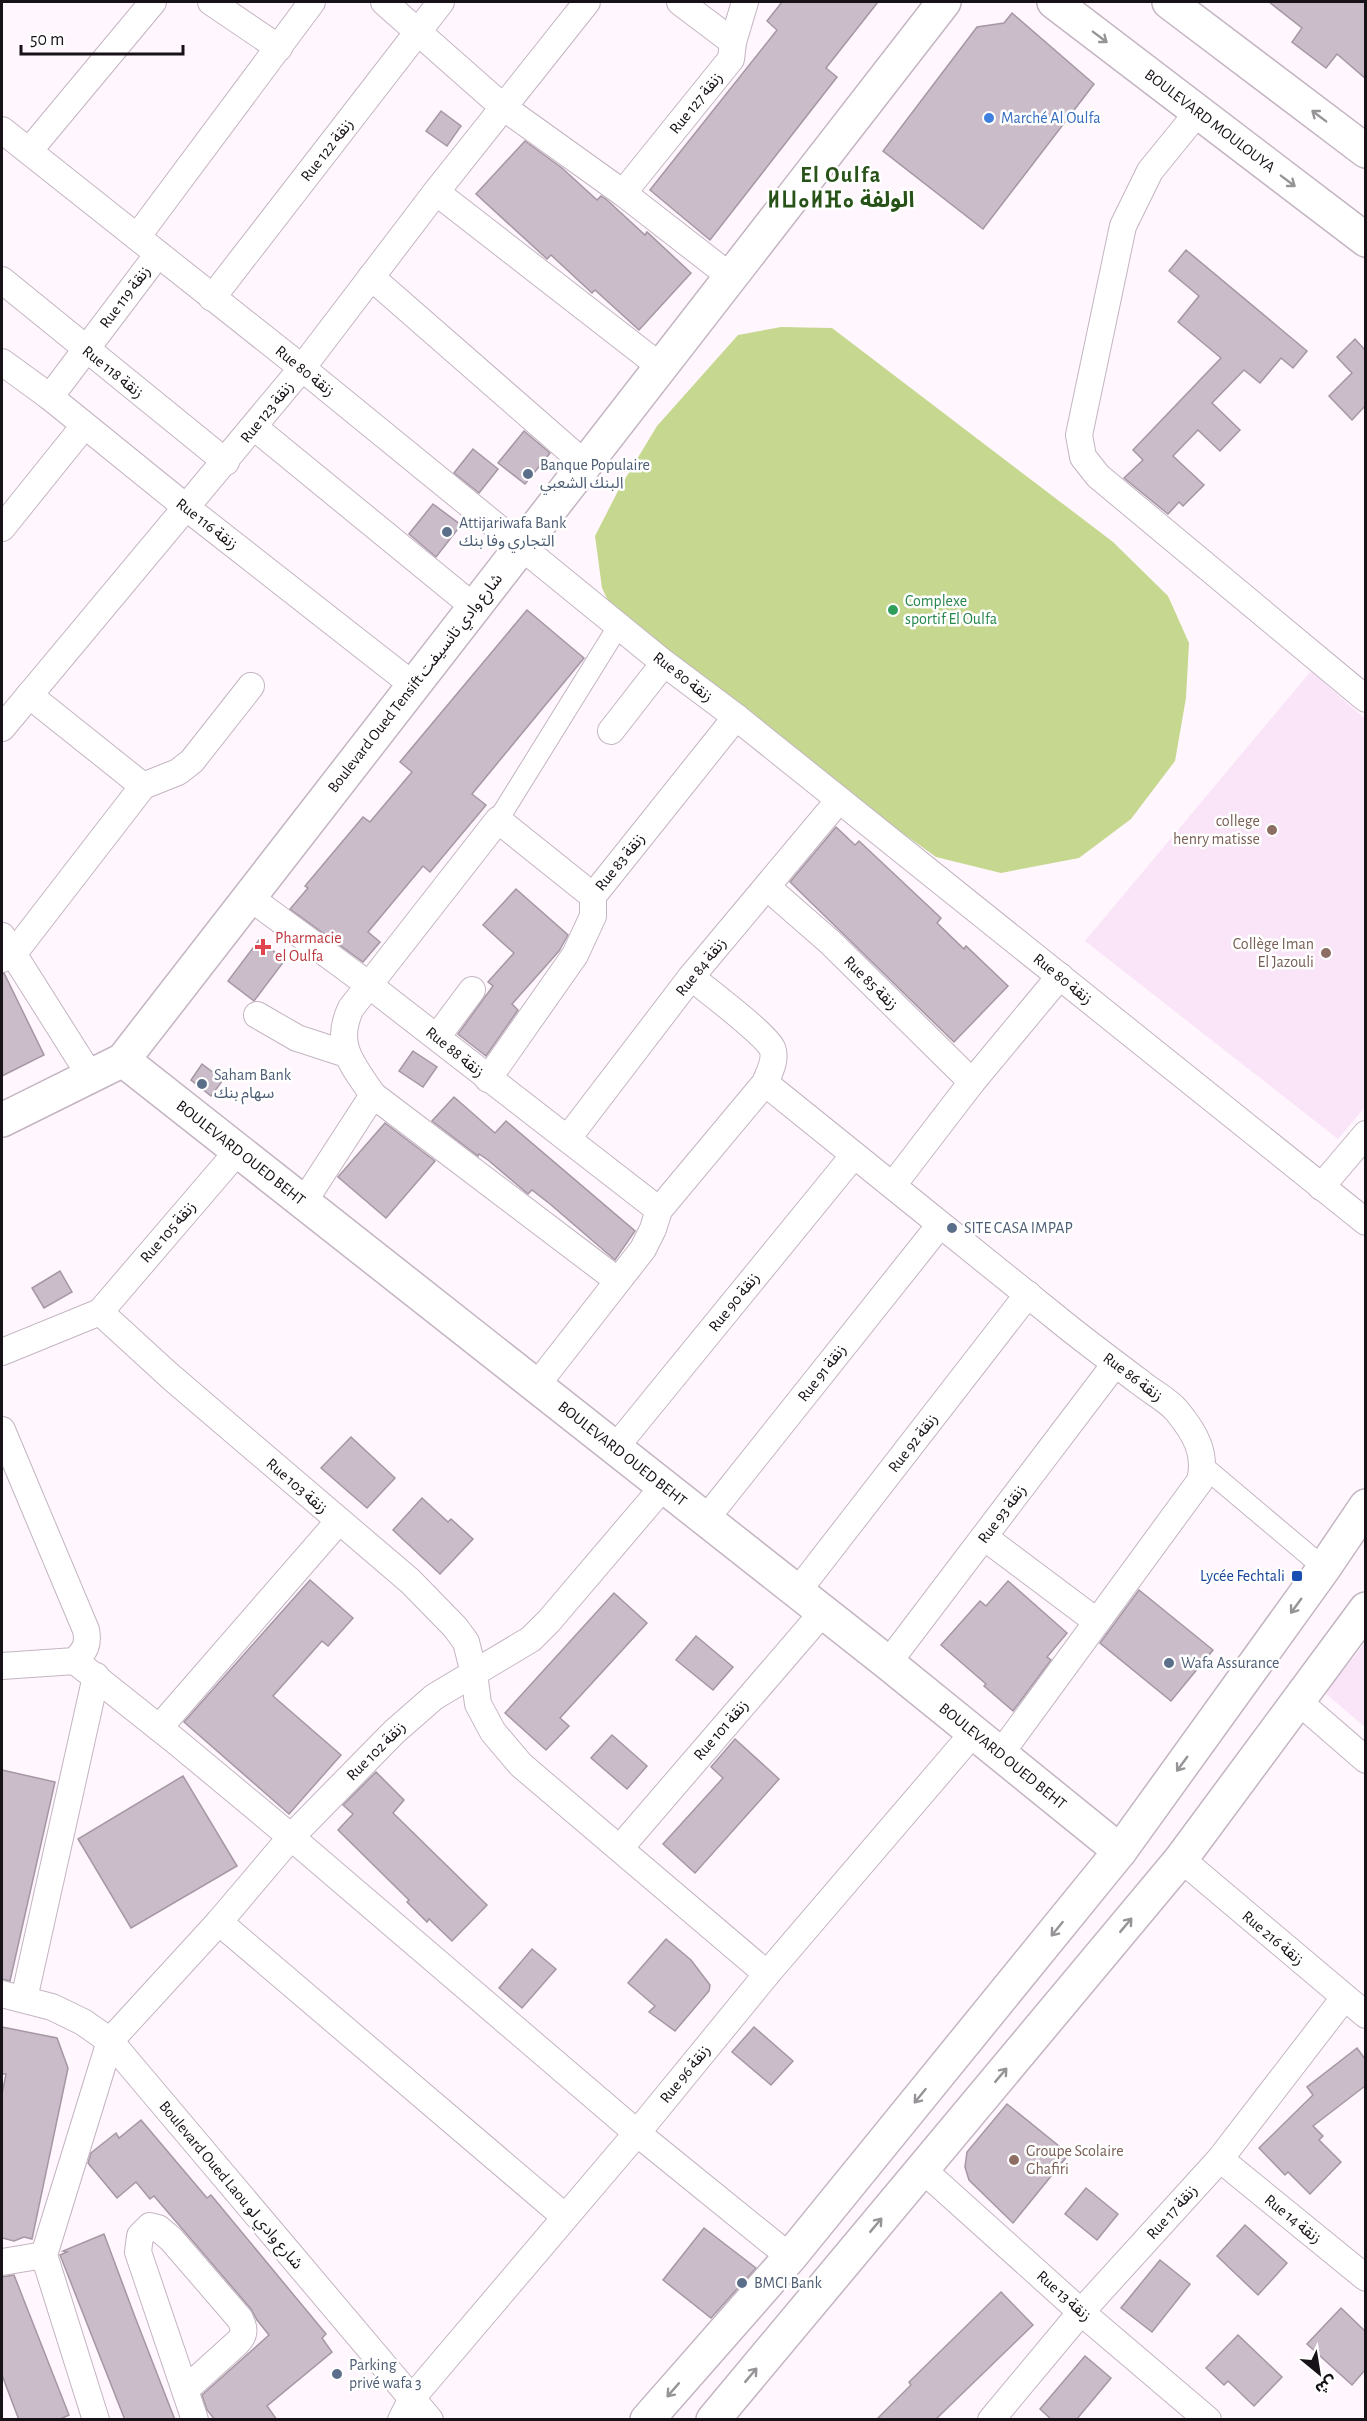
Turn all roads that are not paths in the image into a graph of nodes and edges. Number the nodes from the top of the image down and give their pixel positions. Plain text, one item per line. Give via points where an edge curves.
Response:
1 (153, 2) edge
2 (211, 2) edge
3 (312, 2) edge
4 (384, 2) edge
5 (441, 2) edge
6 (587, 2) edge
7 (680, 2) edge
8 (745, 2) edge
9 (944, 2) edge
10 (1054, 2) edge
11 (1169, 2) edge
12 (418, 34) junction
13 (733, 42) junction
14 (279, 48) junction
15 (503, 107) junction
16 (1198, 112) junction
17 (2, 130) edge
18 (29, 151) junction
19 (1365, 151) edge
20 (436, 192) junction
21 (623, 193) junction
22 (137, 237) junction
23 (1365, 240) edge
24 (158, 254) junction
25 (371, 277) junction
26 (731, 277) junction
27 (2, 280) edge
28 (212, 298) junction
29 (86, 350) junction
30 (2, 362) edge
31 (661, 367) junction
32 (302, 368) junction
33 (50, 397) junction
34 (84, 426) junction
35 (254, 427) junction
36 (226, 462) junction
37 (585, 464) junction
38 (187, 508) junction
39 (5, 515) edge
40 (522, 546) junction
41 (474, 607) junction
42 (619, 625) junction
43 (664, 663) junction
44 (251, 686) dead end
45 (413, 686) junction
46 (29, 695) junction
47 (1365, 699) edge
48 (736, 717) junction
49 (2, 729) edge
50 (611, 731) dead end
51 (143, 786) junction
52 (839, 801) junction
53 (498, 820) junction
54 (767, 887) junction
55 (593, 896) junction
56 (249, 897) junction
57 (6, 949) edge
58 (1060, 976) junction
59 (692, 977) junction
60 (369, 985) junction
61 (472, 990) dead end
62 (257, 1015) dead end
63 (437, 1037) junction
64 (346, 1054) junction
65 (123, 1060) junction
66 (91, 1077) junction
67 (488, 1079) junction
68 (972, 1082) junction
69 (765, 1083) junction
70 (373, 1095) junction
71 (2, 1120) edge
72 (1365, 1134) edge
73 (568, 1138) junction
74 (237, 1152) junction
75 (854, 1155) junction
76 (893, 1185) junction
77 (1321, 1187) junction
78 (303, 1203) junction
79 (659, 1210) junction
80 (1365, 1222) edge
81 (939, 1226) junction
82 (617, 1280) junction
83 (1028, 1294) junction
84 (100, 1312) junction
85 (2, 1352) edge
86 (1115, 1364) junction
87 (536, 1386) junction
88 (2, 1430) edge
89 (615, 1448) junction
90 (1203, 1466) junction
91 (663, 1487) junction
92 (1365, 1506) edge
93 (705, 1520) junction
94 (338, 1522) junction
95 (984, 1537) junction
96 (1324, 1568) junction
97 (797, 1592) junction
98 (1365, 1609) edge
99 (823, 1612) junction
100 (1096, 1621) junction
101 (75, 1661) junction
102 (888, 1663) junction
103 (2, 1665) edge
104 (474, 1673) junction
105 (96, 1676) junction
106 (1298, 1701) junction
107 (159, 1728) junction
108 (974, 1732) junction
109 (1000, 1753) junction
110 (1365, 1760) edge
111 (291, 1837) junction
112 (620, 1848) junction
113 (1120, 1851) junction
114 (1181, 1859) junction
115 (219, 1922) junction
116 (767, 1974) junction
117 (13, 1996) edge
118 (1344, 1998) junction
119 (1365, 2015) edge
120 (110, 2041) junction
121 (637, 2133) junction
122 (1220, 2159) junction
123 (922, 2169) junction
124 (564, 2216) junction
125 (44, 2255) junction
126 (790, 2257) junction
127 (2, 2262) edge
128 (1365, 2278) edge
129 (1081, 2312) junction
130 (184, 2390) junction
131 (407, 2409) edge
132 (96, 2420) edge
133 (195, 2420) edge
134 (430, 2420) edge
135 (647, 2420) edge
136 (713, 2420) edge
137 (990, 2420) edge
138 (1208, 2420) edge

1 - 18 street
2 - 14 street
3 - 14 street
4 - 12 street
5 - 12 street, Rue 122 زنقة
6 - 15 street, Rue 123 زنقة
7 - 13 street
8 - 13 street, Rue 127 زنقة
9 - 26 street, Boulevard Oued Tensift شارع وادي تانسيفت
10 -> 16 street, BOULEVARD MOULOUYA
19 -> 11 street
12 - 15 street
12 - 28 street, Rue 122 زنقة
13 - 21 street, Rue 127 زنقة via 731,59
14 - 22 street
15 - 20 street, Rue 123 زنقة
15 - 21 street
16 -> 23 street, BOULEVARD MOULOUYA
16 - 47 street via 1150,171 1123,226 1079,435 1083,457 1098,476
17 - 18 street, Rue 80 زنقة
18 - 22 street, Rue 80 زنقة
20 - 25 street, Rue 123 زنقة
20 - 31 street
21 - 26 street
22 - 24 street, Rue 80 زنقة
24 - 28 street, Rue 80 زنقة
24 - 29 street, Rue 119 زنقة
25 - 32 street, Rue 123 زنقة
25 - 37 street
26 - 31 street, Boulevard Oued Tensift شارع وادي تانسيفت
27 - 29 street, Rue 118 زنقة
28 - 32 street, Rue 80 زنقة
29 - 33 street, Rue 119 زنقة
29 - 36 street, Rue 118 زنقة
30 - 33 street, Rue 116 زنقة
31 - 37 street, Boulevard Oued Tensift شارع وادي تانسيفت
32 - 35 street, Rue 123 زنقة
32 - 40 street, Rue 80 زنقة
33 - 34 street, Rue 116 زنقة
34 - 38 street, Rue 116 زنقة
34 - 39 street
35 - 36 street, Rue 123 زنقة
35 - 41 street
36 - 38 street, Rue 123 زنقة
37 - 40 street, Boulevard Oued Tensift شارع وادي تانسيفت
38 - 45 street, Rue 116 زنقة
38 - 46 street, Rue 123 زنقة
40 - 41 street, Boulevard Oued Tensift شارع وادي تانسيفت
40 - 42 street, Rue 80 زنقة
41 - 45 street, Boulevard Oued Tensift شارع وادي تانسيفت
42 - 43 street, Rue 80 زنقة
42 - 53 street
43 - 48 street, Rue 80 زنقة
43 - 50 street
44 - 51 street via 192,761 178,772
45 - 56 street, Boulevard Oued Tensift شارع وادي تانسيفت
46 - 49 street, Rue 123 زنقة
46 - 51 street
48 - 52 street, Rue 80 زنقة
48 - 55 street, Rue 83 زنقة
51 - 57 street
52 - 54 street, Rue 84 زنقة
52 - 58 street, Rue 80 زنقة
53 - 55 street
53 - 60 street
54 - 59 street, Rue 84 زنقة
54 - 68 street, Rue 85 زنقة via 830,942
55 - 67 street, Rue 83 زنقة via 593,916 575,956
56 - 60 street, Rue 88 زنقة
56 - 65 street, Boulevard Oued Tensift شارع وادي تانسيفت
57 - 66 street
58 - 68 street
58 - 77 street, Rue 80 زنقة
59 - 69 street via 772,1049 773,1064
59 - 73 street, Rue 84 زنقة
60 - 63 street, Rue 88 زنقة
60 - 64 street via 346,1018
61 - 63 street
62 - 64 street via 297,1038
63 - 67 street, Rue 88 زنقة
64 - 70 street
65 - 66 street, Boulevard Oued Tensift شارع وادي تانسيفت
65 - 74 street, BOULEVARD OUED BEHT
66 - 71 street, Boulevard Oued Tensift شارع وادي تانسيفت
67 - 73 street, Rue 88 زنقة
68 - 76 street
69 - 75 street, Rue 86 زنقة
69 - 79 street
70 - 78 street
70 - 82 street
72 - 77 street
73 - 79 street, Rue 88 زنقة
74 - 78 street, BOULEVARD OUED BEHT
74 - 84 street, Rue 105 زنقة
75 - 76 street, Rue 86 زنقة
75 - 89 street, Rue 90 زنقة
76 - 81 street, Rue 86 زنقة
77 - 80 street, Rue 80 زنقة
78 - 87 street, BOULEVARD OUED BEHT
79 - 82 street via 642,1249
81 - 83 street, Rue 86 زنقة
81 - 93 street, Rue 91 زنقة
82 - 87 street
83 - 86 street, Rue 86 زنقة
83 - 97 street, Rue 92 زنقة
84 - 85 street
84 - 94 street, Rue 103 زنقة
86 - 90 street, Rue 86 زنقة via 1176,1409 1195,1437
86 - 95 street, Rue 93 زنقة
87 - 89 street, BOULEVARD OUED BEHT
88 - 101 street via 86,1630 88,1642
89 - 91 street, BOULEVARD OUED BEHT
90 - 96 street
90 - 100 street via 1200,1481
91 - 93 street, BOULEVARD OUED BEHT
91 - 104 street, Rue 102 زنقة via 531,1639
92 - 96 street
93 - 97 street, BOULEVARD OUED BEHT
94 - 104 street, Rue 103 زنقة via 410,1581 455,1627 466,1642
94 - 107 street
95 - 100 street
95 - 102 street, Rue 93 زنقة
96 -> 113 street
97 - 99 street, BOULEVARD OUED BEHT
98 - 106 street
99 - 102 street, BOULEVARD OUED BEHT
99 - 112 street, Rue 101 زنقة
100 - 109 street
101 - 103 street
101 - 105 street
102 - 108 street, BOULEVARD OUED BEHT
104 - 111 street, Rue 102 زنقة via 434,1697 394,1732
104 - 112 street, Rue 103 زنقة via 478,1704 493,1732 521,1765
105 - 107 street
105 - 117 street
106 - 110 street
106 - 114 street
107 - 111 street
108 - 109 street, BOULEVARD OUED BEHT
108 - 116 street, Rue 96 زنقة
109 - 113 street, BOULEVARD OUED BEHT
111 - 115 street, Rue 102 زنقة
111 - 121 street
112 - 116 street, Rue 103 زنقة
113 -> 126 street
114 - 118 street, Rue 216 زنقة
123 -> 114 street
115 - 120 street, Rue 102 زنقة
115 - 124 street
116 - 121 street, Rue 96 زنقة
117 - 120 street, Boulevard Oued Laou شارع وادي لو via 52,2007
118 - 119 street, Rue 216 زنقة
118 - 122 street, Rue 17 زنقة
120 - 125 street
120 - 131 street, Boulevard Oued Laou شارع وادي لو
121 - 124 street, Rue 96 زنقة
121 - 126 street
122 - 128 street, Rue 14 زنقة
122 - 129 street, Rue 17 زنقة
123 - 129 street, Rue 13 زنقة
136 -> 123 street
124 - 131 street, Rue 96 زنقة
125 - 127 street
125 - 132 street
126 -> 135 street
129 - 137 street, Rue 17 زنقة
129 - 138 street, Rue 13 زنقة
130 - 130 street via 138,2252 140,2236 150,2226 171,2239 245,2329 242,2338
130 - 133 street
131 - 134 street, Boulevard Oued Laou شارع وادي لو

